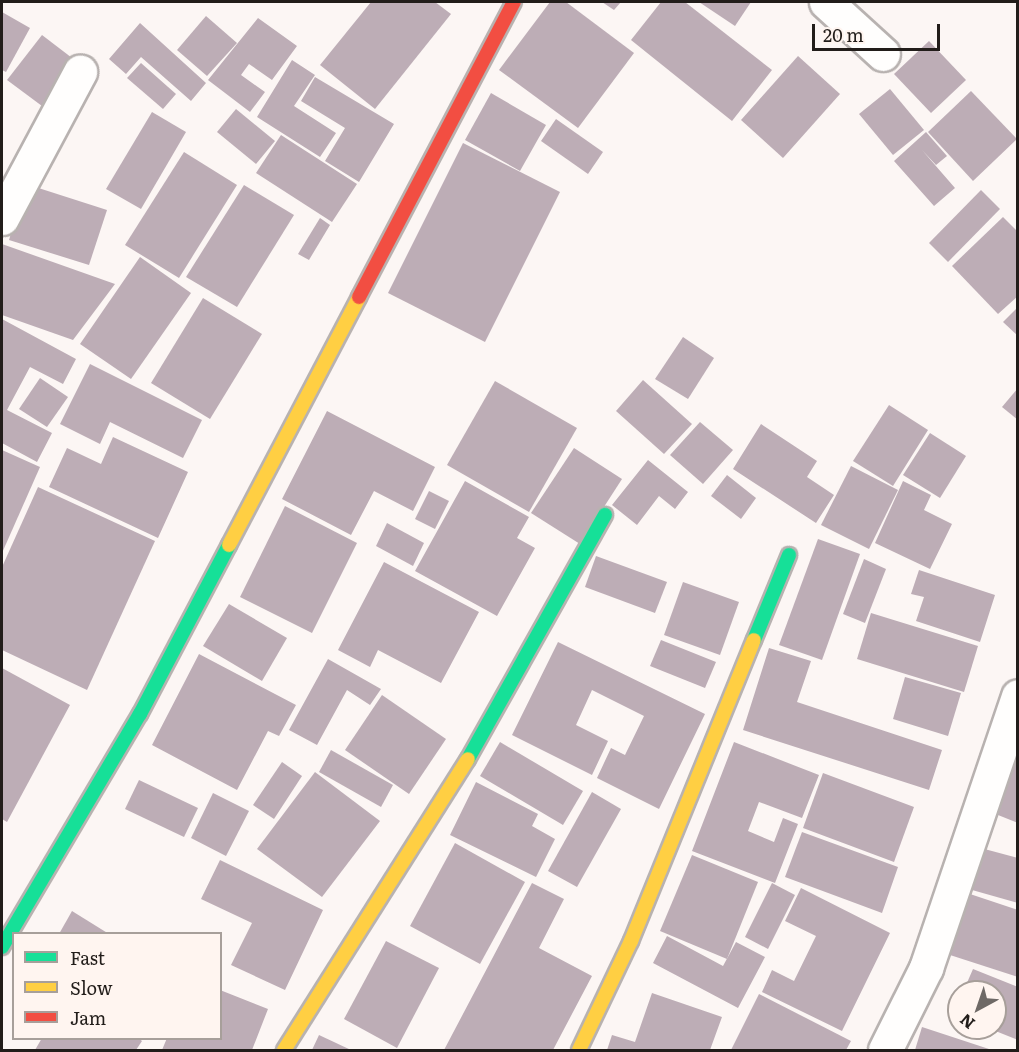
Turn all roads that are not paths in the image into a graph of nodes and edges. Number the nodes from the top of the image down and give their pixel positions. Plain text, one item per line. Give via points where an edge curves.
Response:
1 (514, 2) edge
2 (826, 2) edge
3 (883, 54) dead end
4 (80, 72) dead end
5 (2, 218) edge
6 (605, 515) dead end
7 (789, 555) dead end
8 (1017, 696) edge
9 (2, 947) edge
10 (284, 1050) edge
11 (579, 1050) edge
12 (885, 1050) edge

1 - 9 street via 140,714
2 - 3 street
4 - 5 street
6 - 10 street via 463,768
7 - 11 street via 635,930
8 - 12 street via 926,968

